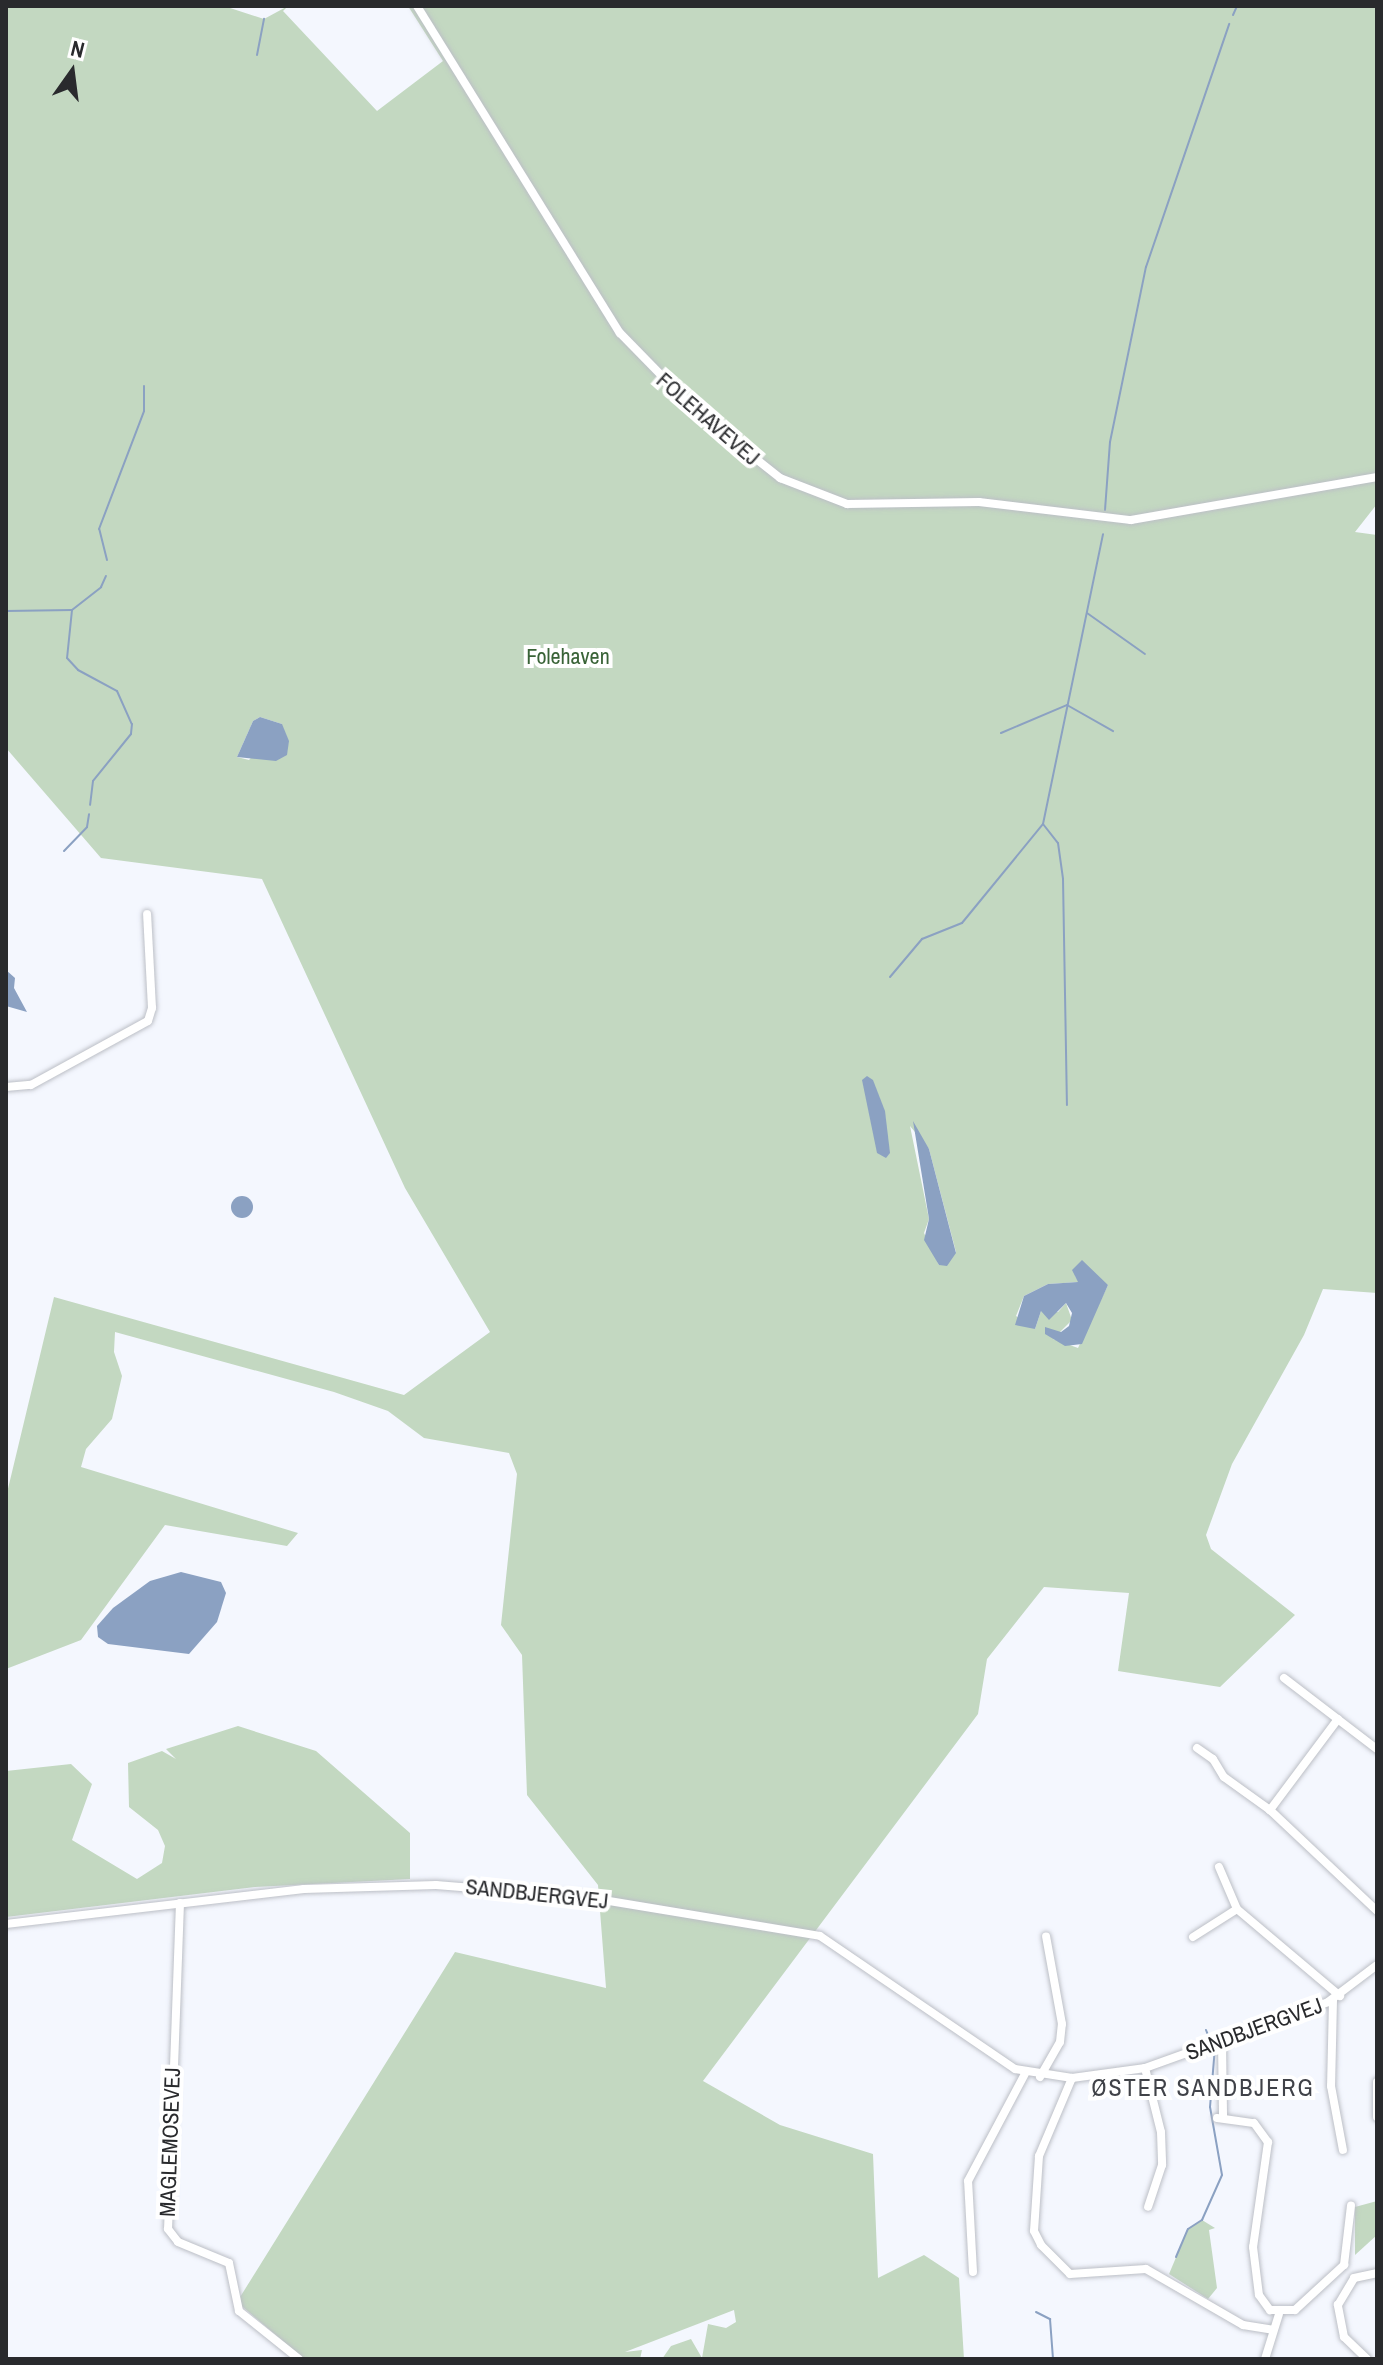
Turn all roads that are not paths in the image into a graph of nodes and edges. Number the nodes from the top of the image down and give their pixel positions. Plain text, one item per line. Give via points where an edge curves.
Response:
1 (417, 6) edge
2 (1377, 477) edge
3 (147, 914) dead end
4 (6, 1087) edge
5 (1284, 1678) dead end
6 (1338, 1719) junction
7 (1197, 1748) dead end
8 (1377, 1749) edge
9 (1270, 1810) junction
10 (1219, 1867) dead end
11 (180, 1903) junction
12 (1237, 1909) junction
13 (1377, 1911) edge
14 (6, 1924) edge
15 (1046, 1936) dead end
16 (1193, 1937) dead end
17 (1377, 1965) edge
18 (1336, 1998) junction
19 (1222, 2042) junction
20 (1145, 2068) junction
21 (1025, 2074) junction
22 (1040, 2077) junction
23 (1072, 2078) junction
24 (1377, 2082) edge
25 (1377, 2117) edge
26 (1343, 2150) dead end
27 (1148, 2207) dead end
28 (1348, 2210) dead end
29 (973, 2272) dead end
30 (1377, 2273) edge
31 (1279, 2314) junction
32 (1273, 2330) junction
33 (299, 2359) edge
34 (1265, 2359) edge
35 (1367, 2359) edge

1 - 2 street, FOLEHAVEVEJ via 620,333 698,413 780,478 847,504 979,502 1131,520
3 - 4 street via 148,1021 31,1085
5 - 6 street
6 - 8 street
6 - 9 street
7 - 9 street via 1213,1759 1224,1777
9 - 13 street
10 - 12 street
11 - 14 street, SANDBJERGVEJ
11 - 21 street, SANDBJERGVEJ via 304,1889 500,1887 801,1931 839,1946
11 - 33 street, MAGLEMOSEVEJ via 168,2229 178,2242 229,2263 239,2311
12 - 16 street
12 - 18 street
15 - 22 street via 1062,2024 1060,2042
17 - 18 street, SANDBJERGVEJ
18 - 19 street, SANDBJERGVEJ
18 - 26 street via 1328,2042
19 - 20 street, SANDBJERGVEJ
19 - 31 street via 1220,2117 1254,2123 1268,2142 1253,2247 1259,2295
20 - 23 street, SANDBJERGVEJ
20 - 27 street via 1161,2132 1162,2165
21 - 22 street, SANDBJERGVEJ
21 - 29 street via 968,2181
22 - 23 street, SANDBJERGVEJ
23 - 32 street via 1039,2156 1034,2231 1041,2245 1070,2274 1146,2269 1243,2325
24 - 25 street
28 - 31 street via 1344,2265 1295,2310
30 - 35 street via 1354,2278 1338,2305 1344,2337
31 - 32 street
32 - 34 street

